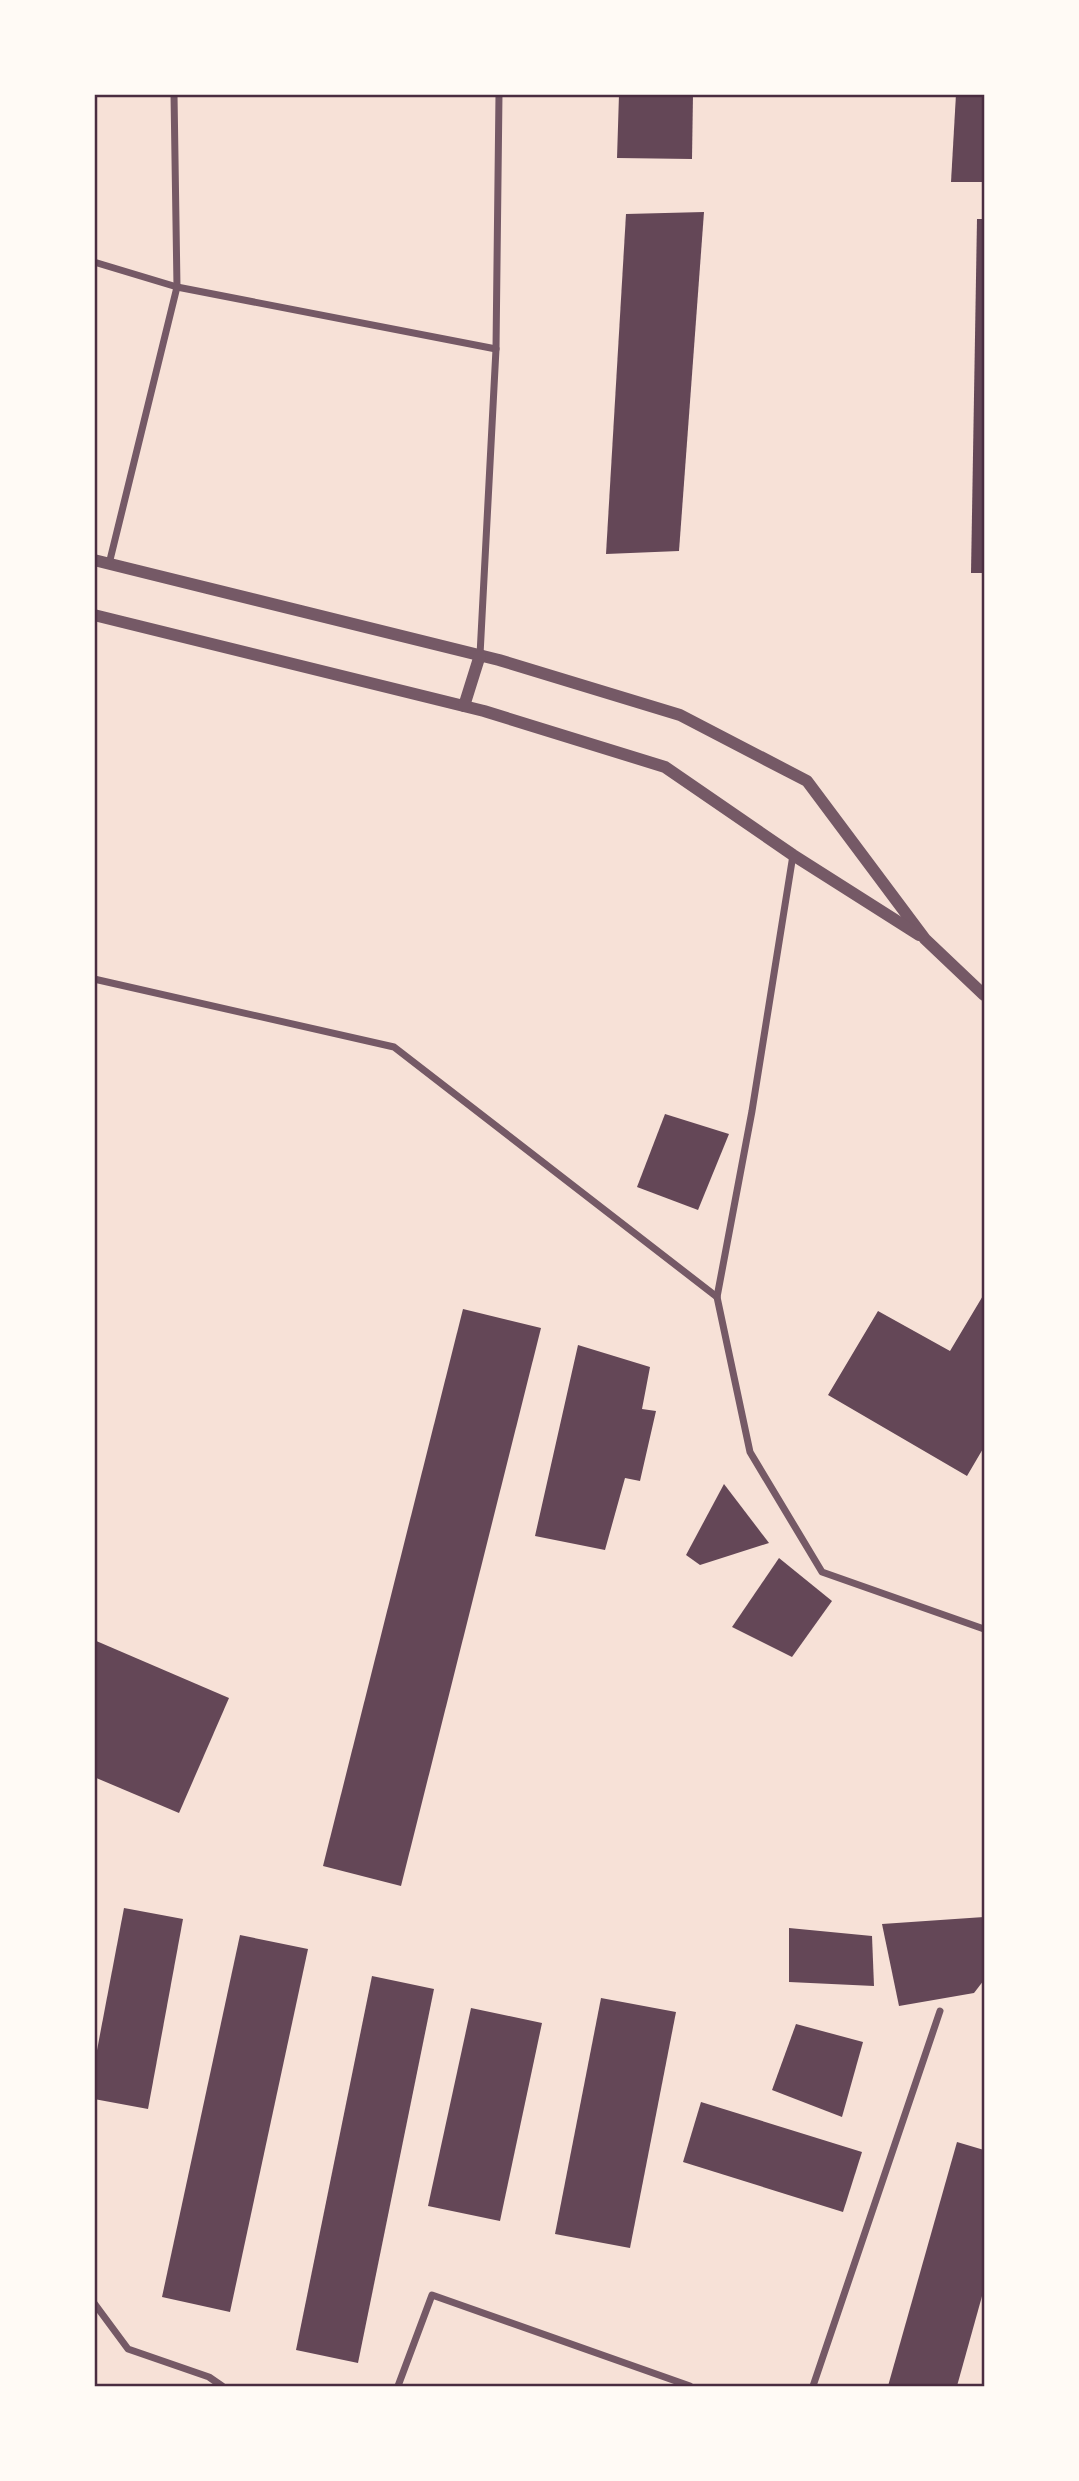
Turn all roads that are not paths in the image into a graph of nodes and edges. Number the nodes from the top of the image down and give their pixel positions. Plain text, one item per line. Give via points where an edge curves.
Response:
1 (174, 94) edge
2 (499, 94) edge
3 (94, 262) edge
4 (177, 287) junction
5 (496, 349) junction
6 (94, 559) edge
7 (109, 564) junction
8 (94, 615) edge
9 (480, 655) junction
10 (464, 706) junction
11 (793, 855) junction
12 (925, 939) junction
13 (94, 979) edge
14 (985, 995) edge
15 (717, 1297) junction
16 (985, 1629) edge
17 (940, 2011) dead end
18 (94, 2303) edge
19 (222, 2386) edge
20 (398, 2386) edge
21 (690, 2386) edge
22 (813, 2386) edge

1 - 4 street
2 - 5 street
3 - 4 street
4 - 5 street
4 - 7 street
5 - 9 street
6 - 7 street
7 - 9 street
8 - 10 street
9 - 10 street
9 - 12 street via 680,715 807,781
10 - 11 street via 665,767
11 - 12 street
11 - 15 street
12 - 14 street
13 - 15 street via 394,1047
15 - 16 street via 750,1452 822,1572
17 - 22 street
18 - 19 street via 128,2349 209,2377
20 - 21 street via 432,2295

